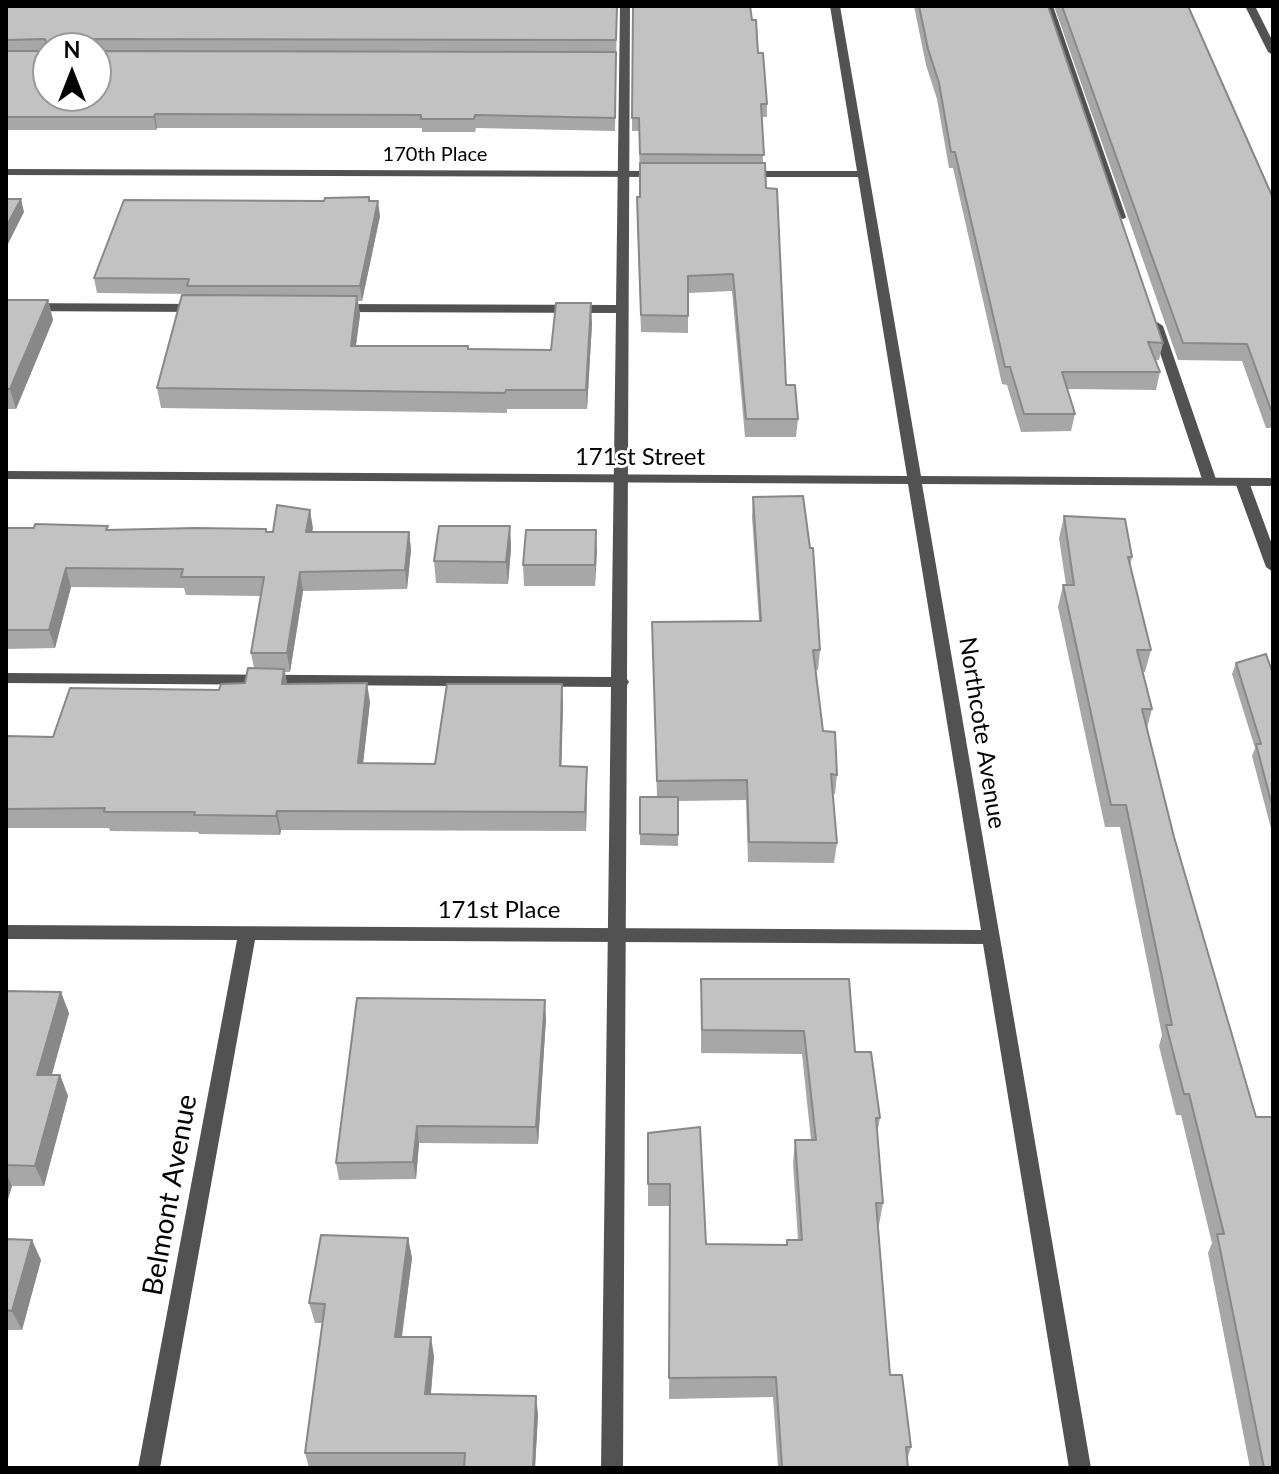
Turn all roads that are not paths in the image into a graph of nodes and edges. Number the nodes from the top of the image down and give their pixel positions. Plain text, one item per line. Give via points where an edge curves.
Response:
1 (625, 6) edge
2 (835, 6) edge
3 (1048, 6) edge
4 (1250, 6) edge
5 (1273, 52) edge
6 (6, 172) edge
7 (622, 174) junction
8 (667, 174) edge
9 (728, 174) edge
10 (864, 174) junction
11 (1124, 229) edge
12 (6, 307) edge
13 (211, 308) edge
14 (322, 308) edge
15 (622, 309) junction
16 (1154, 318) edge
17 (6, 475) edge
18 (623, 479) junction
19 (916, 481) junction
20 (1210, 482) junction
21 (1242, 482) junction
22 (1273, 482) edge
23 (1273, 567) edge
24 (6, 678) edge
25 (621, 682) junction
26 (6, 932) edge
27 (247, 933) junction
28 (618, 935) junction
29 (992, 937) junction
30 (149, 1468) edge
31 (612, 1468) edge
32 (1080, 1468) edge

1 - 7 street via 616,59
2 - 10 street, Northcote Avenue
3 - 11 street
4 - 5 street
6 - 7 street, 170th Place
7 - 8 street, 170th Place
7 - 15 street
9 - 10 street
10 - 19 street, Northcote Avenue
12 - 13 street
14 - 15 street
15 - 18 street
16 - 20 street
17 - 18 street, 171st Street
18 - 19 street, 171st Street
18 - 25 street
19 - 20 street, 171st Street
19 - 29 street, Northcote Avenue
20 - 21 street, 171st Street
21 - 22 street, 171st Street
21 - 23 street
24 - 25 street
25 - 28 street
26 - 27 street, 171st Place
27 - 28 street, 171st Place
27 - 30 street, Belmont Avenue
28 - 29 street, 171st Place
28 - 31 street
29 - 32 street, Northcote Avenue

